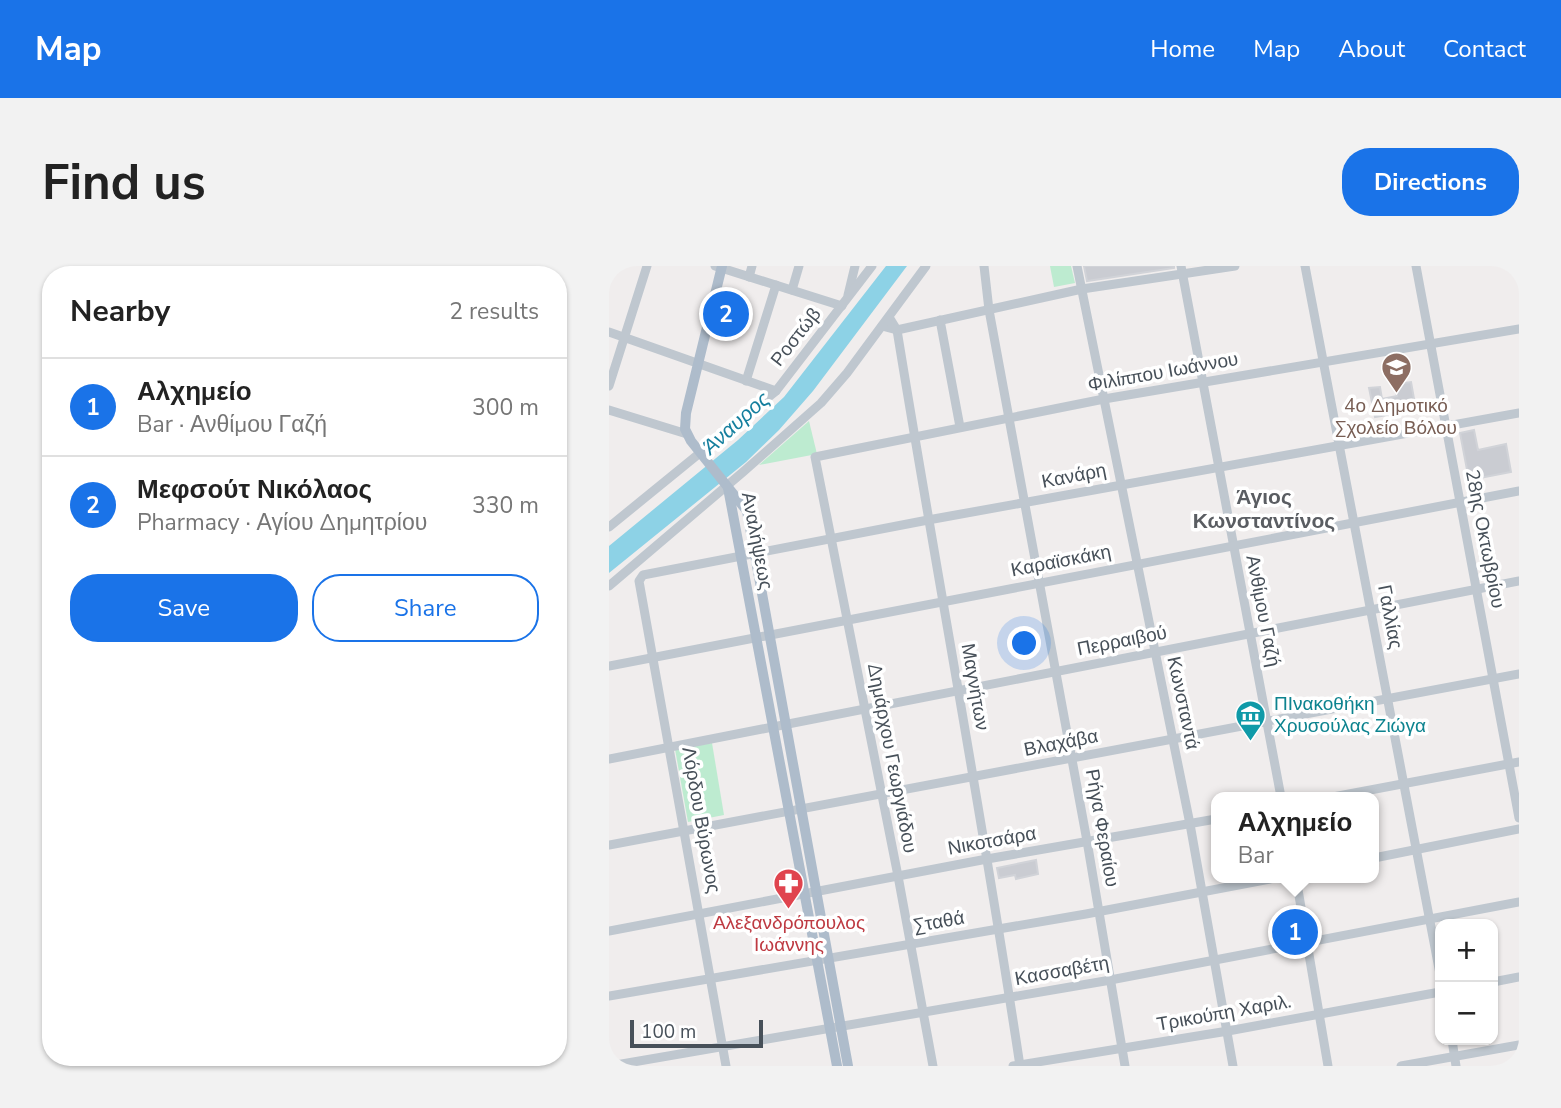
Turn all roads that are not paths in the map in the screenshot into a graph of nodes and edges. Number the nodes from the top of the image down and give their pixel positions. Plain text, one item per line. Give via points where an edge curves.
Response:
1 (647, 266) edge
2 (752, 266) edge
3 (799, 266) edge
4 (855, 266) edge
5 (872, 266) edge
6 (926, 266) edge
7 (984, 266) edge
8 (1077, 266) edge
9 (1235, 266) edge
10 (1304, 266) edge
11 (1416, 266) edge
12 (720, 267) edge
13 (1182, 270) edge
14 (749, 277) junction
15 (776, 285) junction
16 (1082, 289) junction
17 (792, 290) junction
18 (845, 302) junction
19 (989, 310) junction
20 (888, 317) junction
21 (940, 320) junction
22 (882, 326) junction
23 (1519, 329) edge
24 (897, 330) junction
25 (609, 332) edge
26 (624, 337) junction
27 (1431, 344) junction
28 (1323, 362) junction
29 (698, 363) junction
30 (746, 381) junction
31 (1202, 383) junction
32 (609, 386) edge
33 (776, 391) junction
34 (1104, 399) junction
35 (609, 410) edge
36 (1519, 413) edge
37 (1009, 417) junction
38 (960, 427) junction
39 (1446, 427) junction
40 (687, 434) junction
41 (915, 437) junction
42 (1339, 446) junction
43 (700, 453) junction
44 (815, 457) joint
45 (1218, 467) junction
46 (727, 484) junction
47 (1121, 485) junction
48 (1519, 491) edge
49 (1460, 502) junction
50 (1025, 503) junction
51 (609, 515) edge
52 (620, 518) junction
53 (928, 520) junction
54 (1353, 523) junction
55 (609, 527) edge
56 (832, 540) junction
57 (1233, 546) junction
58 (755, 554) junction
59 (743, 557) junction
60 (1137, 564) junction
61 (639, 581) joint
62 (1519, 581) edge
63 (1040, 583) junction
64 (609, 586) edge
65 (1476, 590) junction
66 (942, 602) junction
67 (1371, 610) junction
68 (847, 620) junction
69 (1249, 634) junction
70 (769, 635) junction
71 (757, 637) junction
72 (1155, 653) junction
73 (654, 657) junction
74 (609, 666) edge
75 (1057, 672) junction
76 (1519, 674) edge
77 (1493, 678) junction
78 (958, 691) junction
79 (1387, 699) junction
80 (864, 709) junction
81 (1266, 722) junction
82 (779, 726) junction
83 (1173, 740) junction
84 (670, 747) junction
85 (609, 759) edge
86 (1072, 759) junction
87 (1519, 762) edge
88 (1509, 764) junction
89 (974, 778) junction
90 (1403, 784) junction
91 (1280, 792) edge
92 (1360, 792) edge
93 (882, 796) junction
94 (801, 810) junction
95 (789, 812) junction
96 (1519, 818) edge
97 (1211, 820) edge
98 (1190, 824) junction
99 (1519, 829) edge
100 (685, 831) junction
101 (1087, 841) junction
102 (609, 845) edge
103 (1416, 849) junction
104 (1379, 857) edge
105 (987, 859) junction
106 (898, 876) junction
107 (1249, 883) edge
108 (1297, 883) edge
109 (816, 892) junction
110 (1203, 892) junction
111 (804, 894) junction
112 (1519, 902) edge
113 (1100, 912) junction
114 (700, 914) junction
115 (1430, 920) junction
116 (999, 929) junction
117 (609, 931) edge
118 (1308, 943) junction
119 (911, 944) junction
120 (1435, 947) edge
121 (822, 960) junction
122 (1216, 961) junction
123 (1519, 977) edge
124 (712, 978) junction
125 (1112, 979) junction
126 (1498, 981) edge
127 (1435, 993) edge
128 (609, 996) edge
129 (1010, 998) junction
130 (924, 1013) junction
131 (1319, 1014) junction
132 (841, 1027) junction
133 (829, 1029) junction
134 (1228, 1031) junction
135 (1519, 1045) edge
136 (722, 1047) junction
137 (1122, 1048) junction
138 (1456, 1061) edge
139 (610, 1066) edge
140 (726, 1066) edge
141 (837, 1066) edge
142 (848, 1066) edge
143 (933, 1066) edge
144 (1018, 1066) edge
145 (1125, 1066) edge
146 (1233, 1066) edge
147 (1328, 1066) edge
148 (1401, 1066) edge

1 - 26 street
2 - 14 street
3 - 17 street
4 - 18 street
5 - 18 street, Ροστώβ
6 - 20 street
7 - 19 street, Ρήγα Φεραίου
8 - 16 street, Κωνσταντά
9 - 13 street
10 - 28 street, Γαλλίας
11 - 27 street, 28ης Οκτωβρίου
12 - 14 street
12 - 29 main road
13 - 16 street
13 - 31 street, Ανθίμου Γαζή
14 - 15 street
15 - 17 street
15 - 30 street
16 - 19 street
16 - 34 street, Κωνσταντά
17 - 18 street
18 - 33 street, Ροστώβ
19 - 21 street
19 - 37 street, Ρήγα Φεραίου
20 - 22 street
20 - 24 street, Μαγνήτων
21 - 24 street
21 - 38 street
22 - 24 street
22 - 46 street via 821,403
23 - 27 street, Φιλίππου Ιωάννου
24 - 41 street, Μαγνήτων
25 - 26 street
26 - 29 street
26 - 32 street
27 - 28 street, Φιλίππου Ιωάννου
27 - 39 street, 28ης Οκτωβρίου
28 - 31 street, Φιλίππου Ιωάννου
28 - 42 street, Γαλλίας
29 - 30 street
29 - 40 main road via 685,416
30 - 33 street
31 - 34 street, Φιλίππου Ιωάννου
31 - 45 street, Ανθίμου Γαζή
33 - 43 street, Ροστώβ
34 - 37 street, Φιλίππου Ιωάννου
34 - 47 street, Κωνσταντά
35 - 40 street
36 - 39 street, Κανάρη
37 - 38 street, Φιλίππου Ιωάννου
37 - 50 street, Ρήγα Φεραίου
38 - 41 street, Φιλίππου Ιωάννου
39 - 42 street, Κανάρη
39 - 49 street, 28ης Οκτωβρίου
40 - 43 main road
41 - 44 street, Φιλίππου Ιωάννου
41 - 53 street, Μαγνήτων
42 - 45 street, Κανάρη
42 - 54 street, Γαλλίας
43 - 46 main road
43 - 52 street, Ροστώβ
44 - 56 street, Δημάρχου Γεωργιάδου
45 - 47 street, Κανάρη
45 - 57 street, Ανθίμου Γαζή
46 - 58 main road, Αναλήψεως via 747,511
46 - 59 main road, Αναλήψεως
46 - 64 street
47 - 50 street, Κανάρη
47 - 60 street, Κωνσταντά
48 - 49 street, Καραϊσκάκη
49 - 54 street, Καραϊσκάκη
49 - 65 street, 28ης Οκτωβρίου
50 - 53 street, Κανάρη
50 - 63 street, Ρήγα Φεραίου
51 - 52 street
52 - 55 street, Ροστώβ
53 - 56 street, Κανάρη
53 - 66 street, Μαγνήτων
54 - 57 street, Καραϊσκάκη
54 - 67 street, Γαλλίας
56 - 58 street, Κανάρη
56 - 68 street, Δημάρχου Γεωργιάδου
57 - 60 street, Καραϊσκάκη
57 - 69 street, Ανθίμου Γαζή
58 - 59 street, Κανάρη
58 - 70 main road, Αναλήψεως
59 - 61 street, Κανάρη via 647,573
59 - 71 main road, Αναλήψεως
60 - 63 street, Καραϊσκάκη
60 - 72 street, Κωνσταντά
61 - 73 street, Λόρδου Βύρωνος
62 - 65 street, Περραιβού
63 - 66 street, Καραϊσκάκη
63 - 75 street, Ρήγα Φεραίου
65 - 67 street, Περραιβού
65 - 77 street, 28ης Οκτωβρίου
66 - 68 street, Καραϊσκάκη
66 - 78 street, Μαγνήτων
67 - 69 street, Περραιβού
67 - 79 street, Γαλλίας
68 - 70 street, Καραϊσκάκη
68 - 80 street, Δημάρχου Γεωργιάδου
69 - 72 street, Περραιβού
69 - 81 street, Ανθίμου Γαζή
70 - 71 street, Καραϊσκάκη
70 - 82 main road, Αναλήψεως
71 - 73 street, Καραϊσκάκη
71 - 82 main road, Αναλήψεως
72 - 75 street, Περραιβού
72 - 83 street, Κωνσταντά
73 - 74 street, Καραϊσκάκη
73 - 84 street, Λόρδου Βύρωνος
75 - 78 street, Περραιβού
75 - 86 street, Ρήγα Φεραίου
76 - 77 street, Βλαχάβα
77 - 79 street, Βλαχάβα
77 - 88 street, 28ης Οκτωβρίου
78 - 80 street, Περραιβού
78 - 89 street, Μαγνήτων
79 - 81 street, Βλαχάβα
79 - 90 street, Γαλλίας
80 - 82 street, Περραιβού
80 - 93 street, Δημάρχου Γεωργιάδου
81 - 83 street, Βλαχάβα
81 - 91 street, Ανθίμου Γαζή
82 - 84 street, Περραιβού
82 - 94 main road, Αναλήψεως
82 - 95 main road, Αναλήψεως
83 - 86 street, Βλαχάβα
83 - 98 street, Κωνσταντά
84 - 85 street, Περραιβού
84 - 100 street, Λόρδου Βύρωνος
86 - 89 street, Βλαχάβα
86 - 101 street, Ρήγα Φεραίου
87 - 88 street
88 - 90 street
88 - 96 street, 28ης Οκτωβρίου
89 - 93 street, Βλαχάβα
89 - 105 street, Μαγνήτων
90 - 92 street
90 - 103 street, Γαλλίας
93 - 94 street, Βλαχάβα
93 - 106 street, Δημάρχου Γεωργιάδου
94 - 95 street, Βλαχάβα
94 - 109 main road, Αναλήψεως
95 - 100 street, Βλαχάβα
95 - 111 main road, Αναλήψεως
97 - 98 street, Νικοτσάρα
98 - 101 street, Νικοτσάρα
98 - 110 street, Κωνσταντά
99 - 103 street
100 - 102 street, Βλαχάβα
100 - 114 street, Λόρδου Βύρωνος
101 - 105 street, Νικοτσάρα
101 - 113 street, Ρήγα Φεραίου
103 - 104 street
103 - 115 street, Γαλλίας
105 - 106 street, Νικοτσάρα
105 - 116 street, Μαγνήτων
106 - 109 street, Νικοτσάρα
106 - 119 street, Δημάρχου Γεωργιάδου
107 - 110 street, Σταθά
108 - 118 street
109 - 111 street, Νικοτσάρα
109 - 121 main road, Αναλήψεως
110 - 113 street, Σταθά
110 - 122 street, Κωνσταντά
111 - 114 street, Νικοτσάρα
111 - 121 main road, Αναλήψεως
112 - 115 street, Κασσαβέτη
113 - 116 street, Σταθά
113 - 125 street, Ρήγα Φεραίου
114 - 117 street, Νικοτσάρα
114 - 124 street, Λόρδου Βύρωνος
115 - 118 street, Κασσαβέτη
115 - 120 street, Γαλλίας
116 - 119 street, Σταθά
116 - 129 street, Μαγνήτων
118 - 122 street, Κασσαβέτη
118 - 131 street
119 - 121 street, Σταθά
119 - 130 street, Δημάρχου Γεωργιάδου
121 - 124 street, Σταθά
121 - 132 main road, Αναλήψεως
121 - 133 main road, Αναλήψεως
122 - 125 street, Κασσαβέτη
122 - 134 street, Κωνσταντά
123 - 126 street
124 - 128 street, Σταθά
124 - 136 street, Λόρδου Βύρωνος
125 - 129 street, Κασσαβέτη
125 - 137 street, Ρήγα Φεραίου
127 - 131 street, Τρικούπη Χαριλ.
129 - 130 street, Κασσαβέτη
129 - 144 street, Μαγνήτων
130 - 132 street, Κασσαβέτη
130 - 143 street, Δημάρχου Γεωργιάδου
131 - 134 street, Τρικούπη Χαριλ.
131 - 147 street
132 - 133 street, Κασσαβέτη
132 - 142 main road, Αναλήψεως
133 - 136 street, Κασσαβέτη
133 - 141 main road, Αναλήψεως
134 - 137 street, Τρικούπη Χαριλ.
134 - 146 street, Κωνσταντά
135 - 138 street
136 - 139 street, Κασσαβέτη
136 - 140 street, Λόρδου Βύρωνος
137 - 144 street, Τρικούπη Χαριλ.
137 - 145 street, Ρήγα Φεραίου
138 - 148 street

